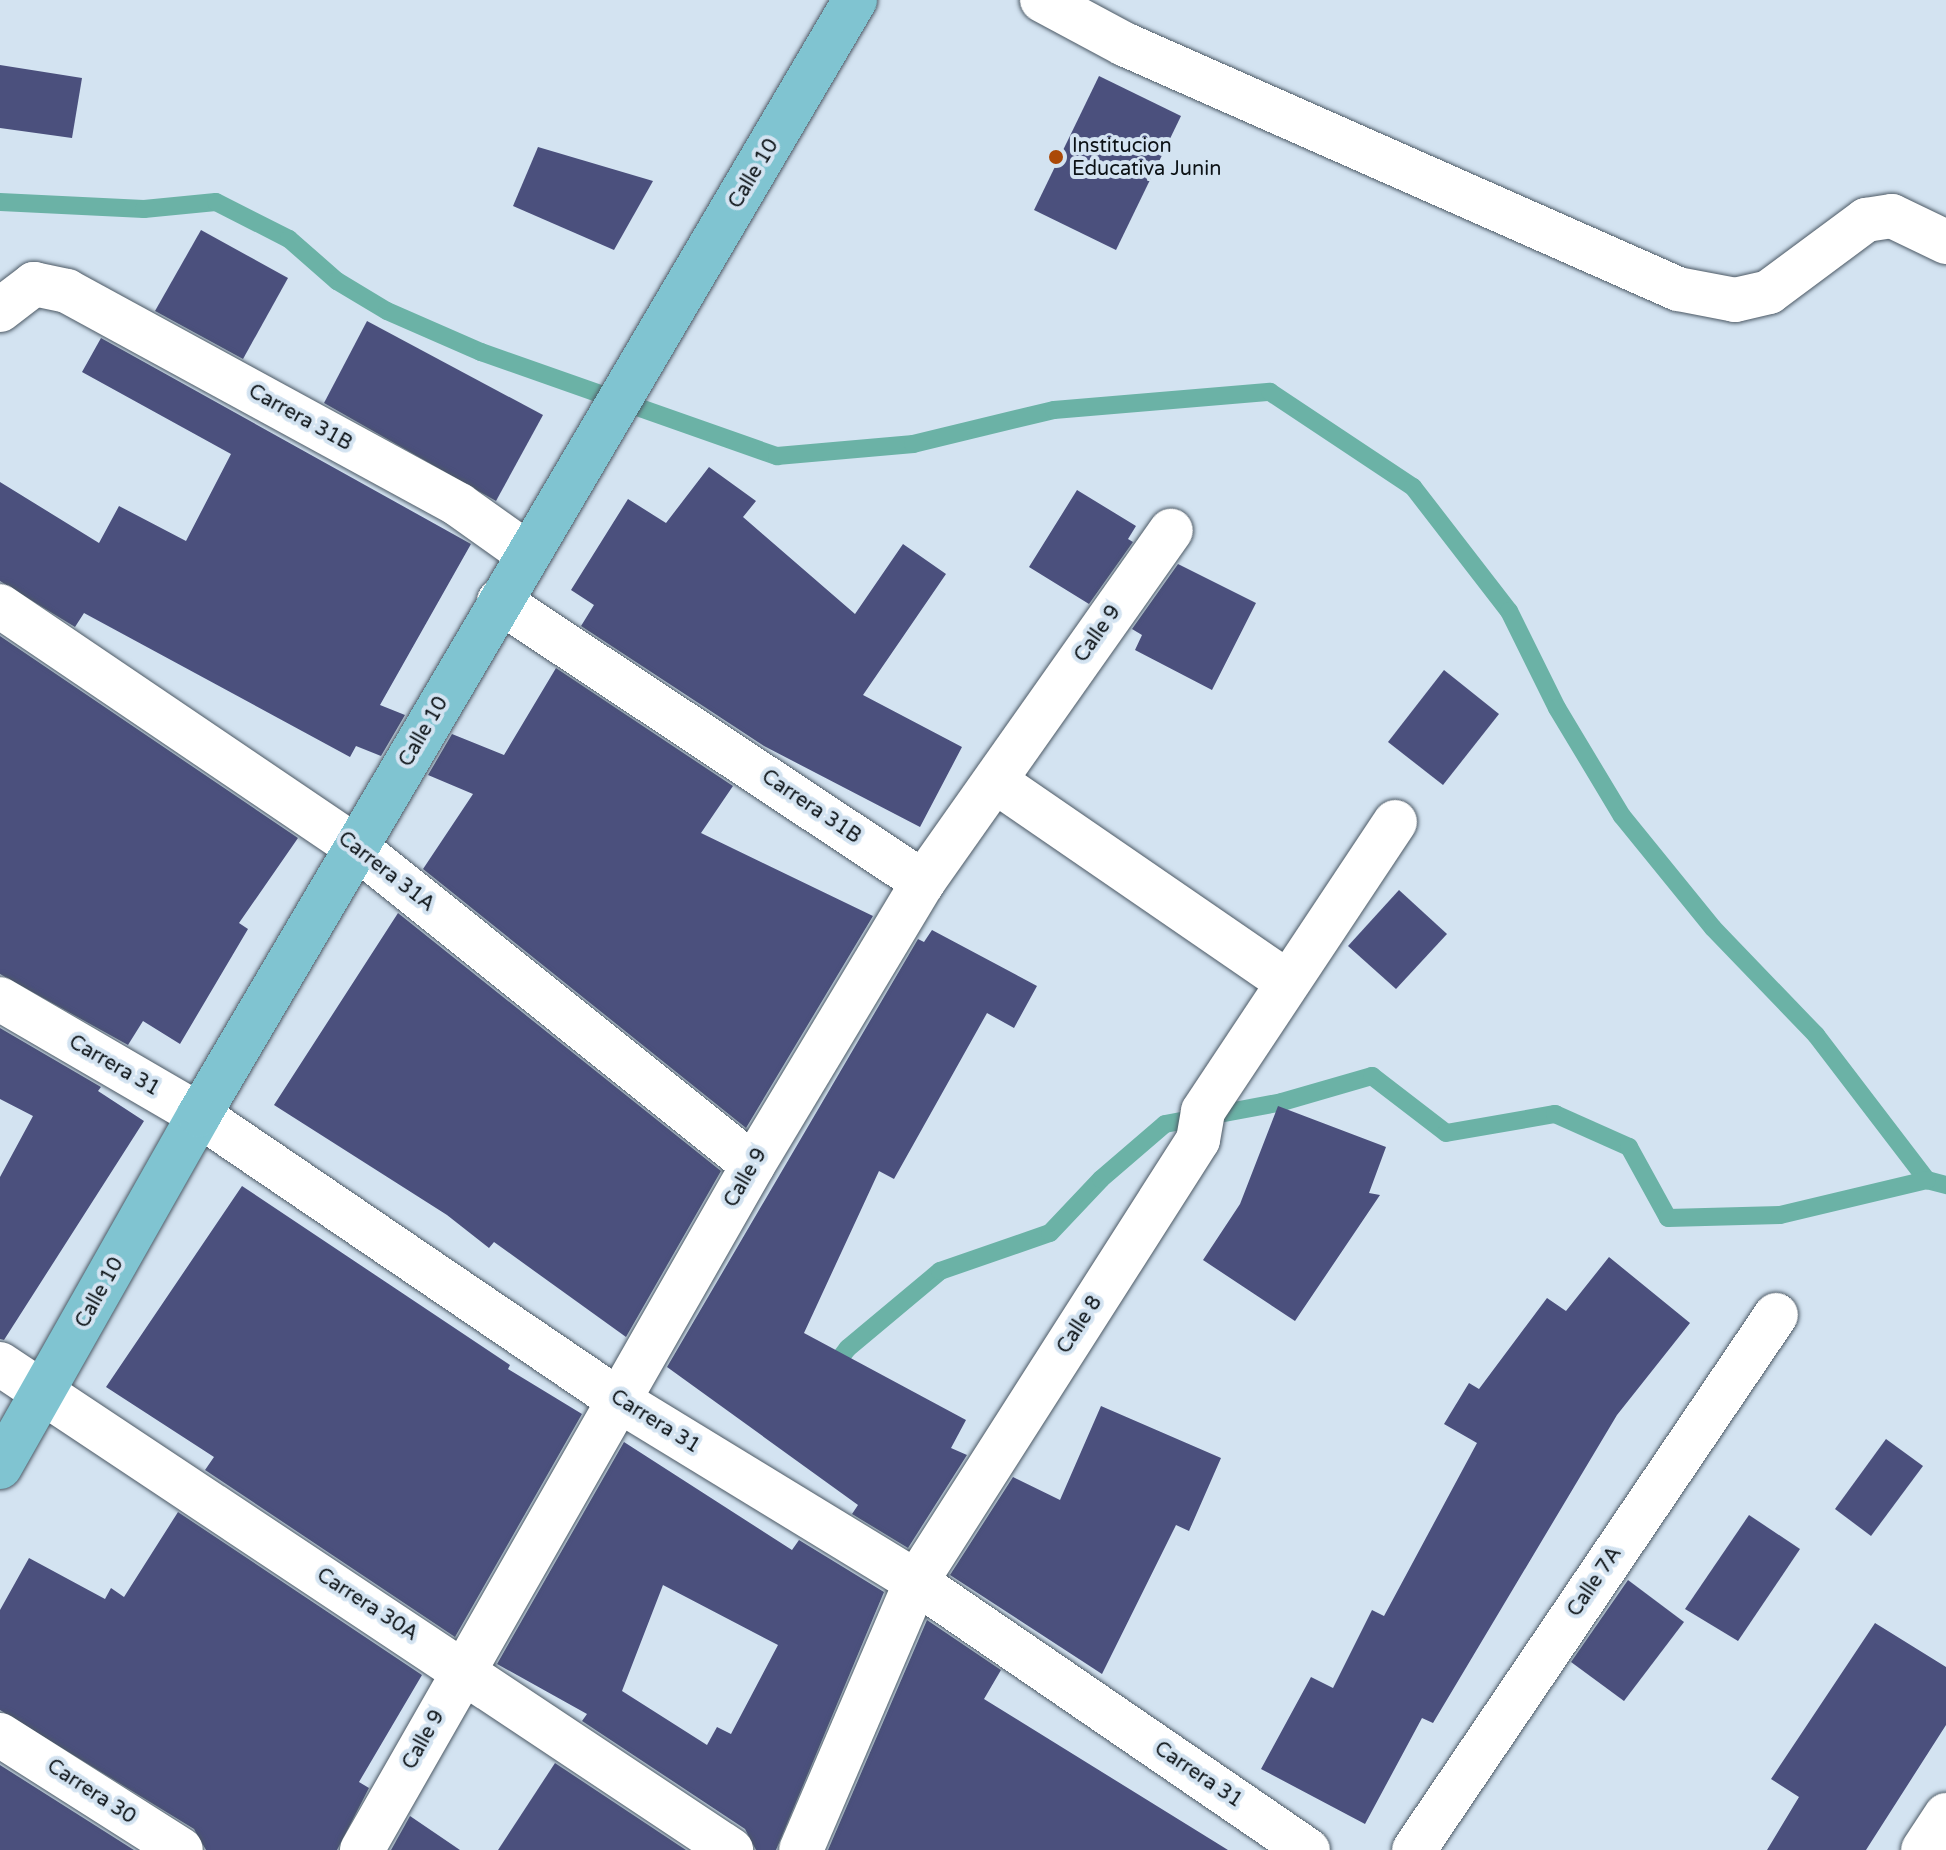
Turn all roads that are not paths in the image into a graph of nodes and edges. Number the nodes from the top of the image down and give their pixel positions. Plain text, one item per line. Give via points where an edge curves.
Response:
1 (855, 0) edge
2 (1042, 0) edge
3 (1946, 242) edge
4 (0, 310) edge
5 (1171, 531) dead end
6 (528, 554) junction
7 (499, 601) junction
8 (0, 606) edge
9 (995, 781) junction
10 (1395, 822) dead end
11 (357, 848) junction
12 (923, 882) junction
13 (1288, 982) junction
14 (0, 999) edge
15 (199, 1115) junction
16 (753, 1165) junction
17 (1776, 1315) dead end
18 (0, 1364) edge
19 (44, 1393) junction
20 (620, 1401) junction
21 (0, 1467) edge
22 (916, 1582) junction
23 (464, 1670) junction
24 (0, 1735) edge
25 (1946, 1815) edge
26 (181, 1850) edge
27 (362, 1850) edge
28 (731, 1850) edge
29 (801, 1850) edge
30 (1308, 1850) edge
31 (1414, 1850) edge
32 (1923, 1850) edge

1 - 6 main road, Calle 10
2 - 3 street via 1124,44 1678,289 1735,300 1769,292 1866,220 1892,216
4 - 6 street, Carrera 31B via 34,284 67,291 459,505
5 - 9 street, Calle 9
6 - 7 main road, Calle 10
7 - 11 main road, Calle 10
7 - 12 street, Carrera 31B
8 - 11 street, Carrera 31A
9 - 12 street, Calle 9
9 - 13 street
10 - 13 street, Calle 8
11 - 15 main road, Calle 10
11 - 16 street, Carrera 31A
12 - 16 street, Calle 9
13 - 22 street, Calle 8
14 - 15 street, Carrera 31
15 - 19 main road, Calle 10
15 - 20 street, Carrera 31
16 - 20 street, Calle 9
17 - 31 street, Calle 7A
18 - 19 street, Carrera 30A
19 - 21 main road, Calle 10
19 - 23 street, Carrera 30A
20 - 22 street, Carrera 31
20 - 23 street, Calle 9
22 - 29 street, Calle 8
22 - 30 street, Carrera 31
23 - 27 street, Calle 9
23 - 28 street, Carrera 30A
24 - 26 street, Carrera 30
25 - 32 street

